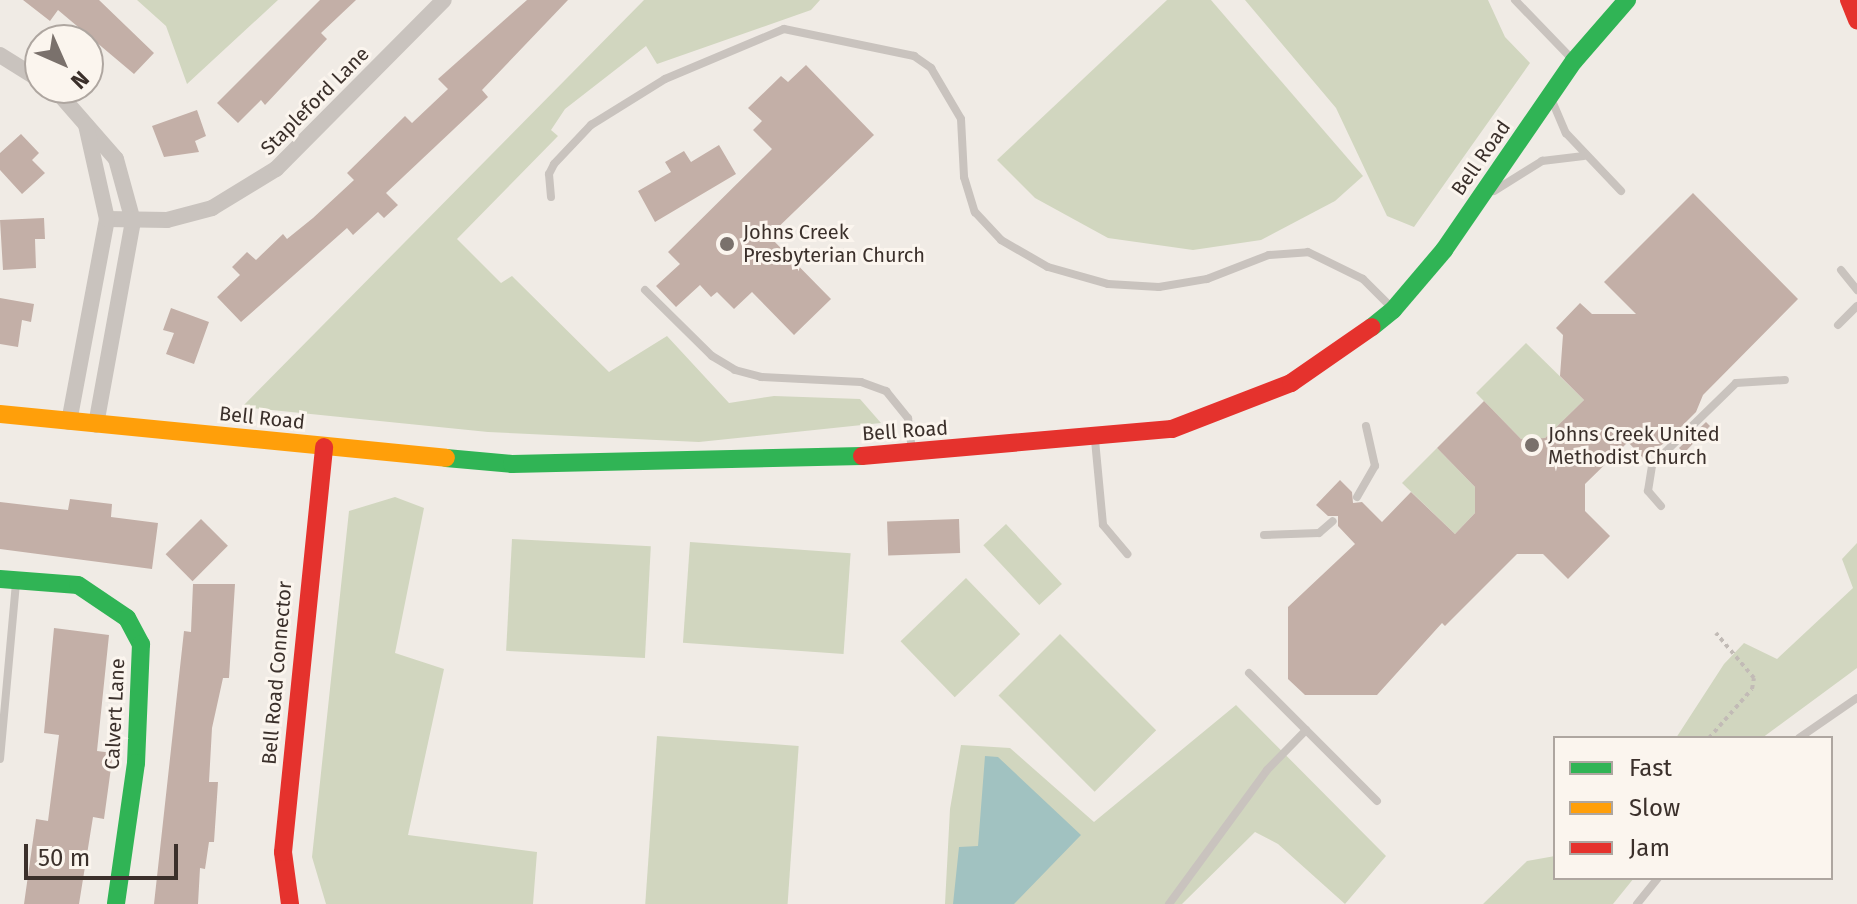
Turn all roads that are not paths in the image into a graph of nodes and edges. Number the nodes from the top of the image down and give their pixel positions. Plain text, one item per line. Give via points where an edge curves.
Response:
1 (444, 0) edge
2 (1515, 0) edge
3 (1627, 0) edge
4 (1849, 0) edge
5 (1857, 20) edge
6 (0, 55) edge
7 (1574, 61) junction
8 (24, 70) edge
9 (1552, 94) junction
10 (69, 104) edge
11 (86, 123) junction
12 (1584, 156) junction
13 (1621, 191) dead end
14 (551, 197) dead end
15 (1477, 202) junction
16 (107, 219) junction
17 (133, 221) junction
18 (1841, 270) dead end
19 (645, 290) dead end
20 (1857, 290) edge
21 (1857, 306) edge
22 (1393, 310) junction
23 (87, 316) junction
24 (114, 323) junction
25 (1838, 325) dead end
26 (1785, 380) dead end
27 (0, 414) edge
28 (69, 422) junction
29 (96, 425) junction
30 (1366, 426) dead end
31 (1095, 439) junction
32 (324, 447) junction
33 (913, 452) junction
34 (1357, 497) dead end
35 (1661, 506) dead end
36 (1333, 521) dead end
37 (1264, 535) dead end
38 (1127, 554) dead end
39 (8, 580) edge
40 (1249, 673) dead end
41 (1857, 698) edge
42 (1306, 730) junction
43 (1802, 736) edge
44 (0, 759) edge
45 (1377, 801) dead end
46 (1656, 880) edge
47 (116, 904) edge
48 (290, 904) edge
49 (1169, 904) edge
50 (1637, 904) edge

1 - 17 street, Stapleford Lane via 276,169 212,208 167,220
2 - 7 lane
3 - 7 main road, Bell Road
4 - 5 main road
6 - 8 street
7 - 9 main road, Bell Road
9 - 12 lane via 1555,112
9 - 15 main road, Bell Road
10 - 11 street
11 - 16 street
11 - 17 street via 116,159
12 - 13 lane
12 - 15 lane via 1542,161
14 - 22 lane via 549,174 554,164 591,125 665,79 784,29 914,56 931,68 961,119 964,177 975,212 1001,240 1048,267 1108,284 1159,287 1191,283 1269,255 1308,252 1363,279
15 - 22 main road, Bell Road
16 - 17 street, Stapleford Lane
16 - 23 street
17 - 24 street
18 - 20 lane
19 - 33 lane via 712,356 735,370 761,377 861,382 886,391 908,418
21 - 25 lane
22 - 31 main road, Bell Road via 1328,361 1250,403 1172,429
23 - 24 street
23 - 28 street
24 - 29 street
26 - 35 lane via 1736,383 1652,465 1648,491
27 - 28 main road, Bell Road
28 - 29 main road, Bell Road
29 - 32 main road, Bell Road
30 - 34 lane via 1375,466
31 - 33 main road, Bell Road
31 - 38 lane via 1103,525
32 - 33 main road, Bell Road via 512,464 683,466
32 - 48 main road, Bell Road Connector via 283,852
36 - 37 lane via 1319,533
39 - 44 lane
39 - 47 main road, Calvert Lane via 78,585 127,618 141,644 136,763
40 - 42 lane
41 - 43 lane
42 - 45 lane
42 - 49 lane via 1267,770
46 - 50 lane

